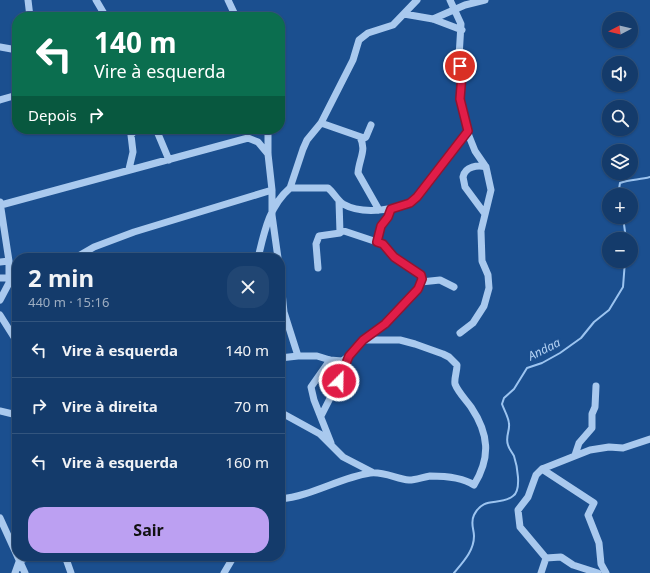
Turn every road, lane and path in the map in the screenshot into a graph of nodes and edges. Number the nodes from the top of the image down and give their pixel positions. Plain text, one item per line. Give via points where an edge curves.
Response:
1 (28, 0) edge
2 (96, 0) edge
3 (228, 0) edge
4 (417, 0) edge
5 (450, 0) edge
6 (485, 0) edge
7 (455, 11) junction
8 (29, 12) edge
9 (103, 12) edge
10 (234, 12) edge
11 (404, 14) junction
12 (433, 19) junction
13 (462, 30) junction
14 (0, 47) edge
15 (12, 49) edge
16 (12, 96) edge
17 (0, 100) edge
18 (321, 123) junction
19 (371, 125) dead end
20 (468, 131) junction
21 (132, 134) edge
22 (158, 134) edge
23 (267, 134) edge
24 (268, 134) edge
25 (360, 137) junction
26 (258, 142) junction
27 (268, 154) junction
28 (169, 160) junction
29 (486, 168) junction
30 (129, 169) junction
31 (290, 188) junction
32 (272, 190) junction
33 (339, 201) junction
34 (0, 203) edge
35 (391, 209) junction
36 (379, 210) junction
37 (485, 214) junction
38 (272, 215) junction
39 (341, 230) junction
40 (6, 240) junction
41 (276, 240) junction
42 (262, 242) junction
43 (377, 242) junction
44 (0, 248) edge
45 (84, 253) edge
46 (259, 253) edge
47 (277, 253) edge
48 (9, 261) junction
49 (0, 262) edge
50 (318, 268) dead end
51 (0, 278) edge
52 (12, 280) edge
53 (421, 282) junction
54 (454, 287) dead end
55 (0, 300) edge
56 (0, 315) edge
57 (285, 315) edge
58 (460, 332) dead end
59 (12, 334) edge
60 (363, 340) junction
61 (298, 356) junction
62 (349, 356) junction
63 (285, 357) edge
64 (330, 360) junction
65 (596, 386) dead end
66 (0, 411) edge
67 (12, 414) edge
68 (285, 415) edge
69 (321, 416) junction
70 (650, 439) edge
71 (332, 446) junction
72 (576, 455) junction
73 (542, 469) junction
74 (372, 472) junction
75 (285, 499) edge
76 (0, 518) edge
77 (12, 546) edge
78 (546, 558) junction
79 (67, 561) edge
80 (231, 561) edge
81 (19, 562) joint
82 (15, 573) edge
83 (25, 573) edge
84 (71, 573) edge
85 (224, 573) edge
86 (541, 573) edge
87 (598, 573) edge
88 (606, 573) edge

1 - 8 street
2 - 9 street
3 - 10 street
4 - 11 street
5 - 7 street
6 - 7 street via 471,3
7 - 12 street
7 - 13 street
11 - 12 street
11 - 18 street via 393,25 368,33 359,40 353,60
12 - 13 street
13 - 20 street via 459,57 462,74 460,99
14 - 15 street
16 - 17 street
18 - 25 street
18 - 31 street via 307,140
19 - 25 street via 366,137
20 - 29 street via 470,142
20 - 35 street via 417,197 410,203
21 - 30 street via 133,152
22 - 28 street
23 - 26 street
24 - 27 street
25 - 36 street via 364,143 364,151 358,173
26 - 27 street
26 - 28 street via 248,138
27 - 32 street
28 - 30 street
29 - 37 street via 491,190
29 - 37 street via 474,167 467,170 463,177 465,187
30 - 34 street
31 - 33 street via 328,188
31 - 38 street via 276,204
32 - 38 street
32 - 45 street via 134,232
33 - 36 street via 354,208
33 - 39 street
34 - 40 street
35 - 36 street
35 - 43 street via 381,226
37 - 58 street via 481,231 481,250 489,288 484,306 473,323
38 - 41 street
38 - 42 street via 264,229
39 - 43 street
39 - 50 street via 338,234 323,235 317,239
40 - 44 street
40 - 48 street
41 - 42 street
41 - 47 street
42 - 46 street
43 - 53 street via 421,275
48 - 49 street
48 - 52 street
51 - 52 street
52 - 55 street
53 - 54 street via 440,280
53 - 60 street via 418,289 385,324
56 - 59 street
57 - 61 street
60 - 62 street
60 - 74 street via 400,340 454,360 457,365 457,387 480,421 485,442 486,459 474,485 465,479 430,476 409,480
61 - 63 street
61 - 64 street via 317,356
62 - 64 street via 342,360
62 - 69 street
64 - 69 street via 311,387
65 - 72 street via 592,428 579,443
66 - 67 street
68 - 71 street via 320,434
69 - 71 street
70 - 72 street via 623,448 600,448
71 - 74 street via 343,457
72 - 73 street
73 - 78 street via 536,475 528,497 519,507 518,518 524,532
73 - 88 street via 594,503 588,515 599,543 601,564
74 - 75 street
76 - 77 street
78 - 86 street
78 - 87 street via 549,560 561,557 573,565
79 - 84 street
80 - 85 street
81 - 82 street
81 - 83 street

